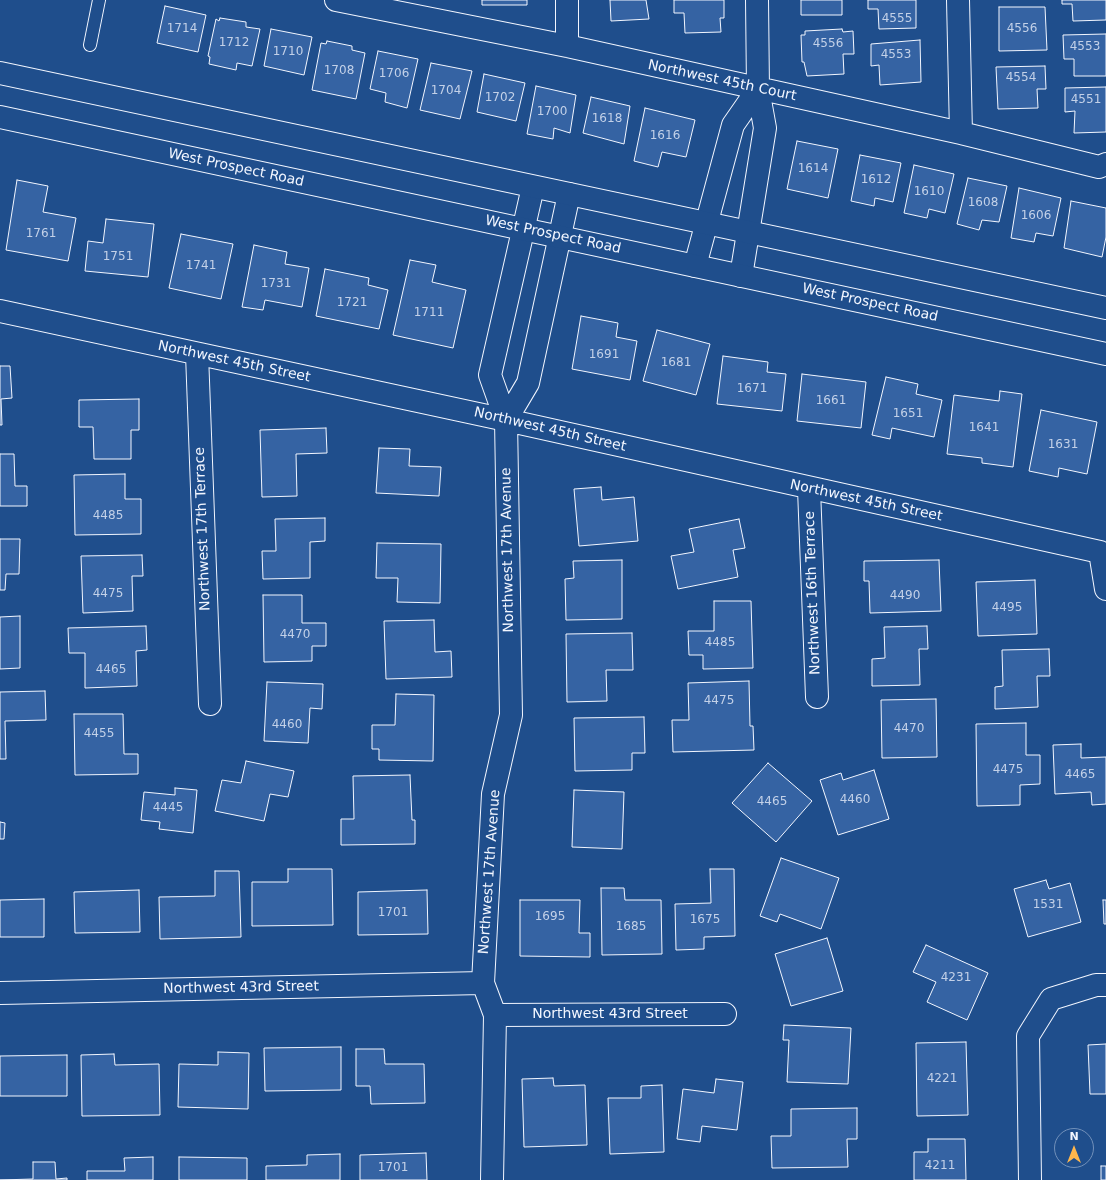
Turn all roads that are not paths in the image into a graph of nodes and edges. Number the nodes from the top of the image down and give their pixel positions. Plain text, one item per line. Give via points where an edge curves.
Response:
1 (99, 0) edge
2 (336, 0) edge
3 (567, 0) edge
4 (757, 0) edge
5 (958, 0) edge
6 (376, 5) edge
7 (90, 45) dead end
8 (567, 46) junction
9 (0, 73) edge
10 (758, 89) junction
11 (0, 117) edge
12 (961, 133) junction
13 (1106, 164) edge
14 (533, 186) junction
15 (569, 194) junction
16 (706, 223) junction
17 (523, 229) junction
18 (749, 232) junction
19 (559, 237) junction
20 (695, 266) junction
21 (741, 276) junction
22 (1106, 308) edge
23 (0, 311) edge
24 (197, 354) junction
25 (1106, 354) edge
26 (506, 420) junction
27 (809, 489) junction
28 (1106, 588) edge
29 (817, 697) dead end
30 (210, 704) dead end
31 (483, 983) junction
32 (1106, 985) edge
33 (0, 993) edge
34 (725, 1014) dead end
35 (495, 1015) junction
36 (492, 1180) edge
37 (1030, 1180) edge

1 - 7 lane
2 - 6 street, Northwest 45th Court
3 - 8 street
4 - 10 street
5 - 12 street
6 - 8 street, Northwest 45th Court
8 - 10 street, Northwest 45th Court
9 - 14 street
10 - 12 street, Northwest 45th Court
10 - 16 street via 733,125
10 - 18 street via 765,128
11 - 17 street, West Prospect Road
12 - 13 street, Northwest 45th Court via 1099,167
14 - 15 street
14 - 17 street, Northwest 17th Avenue
15 - 16 street
15 - 19 street
16 - 18 street
16 - 20 street
17 - 19 street, West Prospect Road
17 - 26 street, Northwest 17th Avenue via 490,375
18 - 21 street
18 - 22 street
19 - 20 street, West Prospect Road
19 - 26 street via 528,383
20 - 21 street, West Prospect Road
21 - 25 street, West Prospect Road
23 - 24 street, Northwest 45th Street
24 - 26 street, Northwest 45th Street
24 - 30 street, Northwest 17th Terrace
26 - 27 street, Northwest 45th Street
26 - 31 street, Northwest 17th Avenue via 511,715 493,794
27 - 28 street, Northwest 45th Street via 1100,552
27 - 29 street, Northwest 16th Terrace
31 - 33 street, Northwest 43rd Street
31 - 35 street, Northwest 17th Avenue
32 - 37 street via 1096,985 1051,1000 1028,1036
34 - 35 street, Northwest 43rd Street
35 - 36 street, Northwest 17th Avenue

